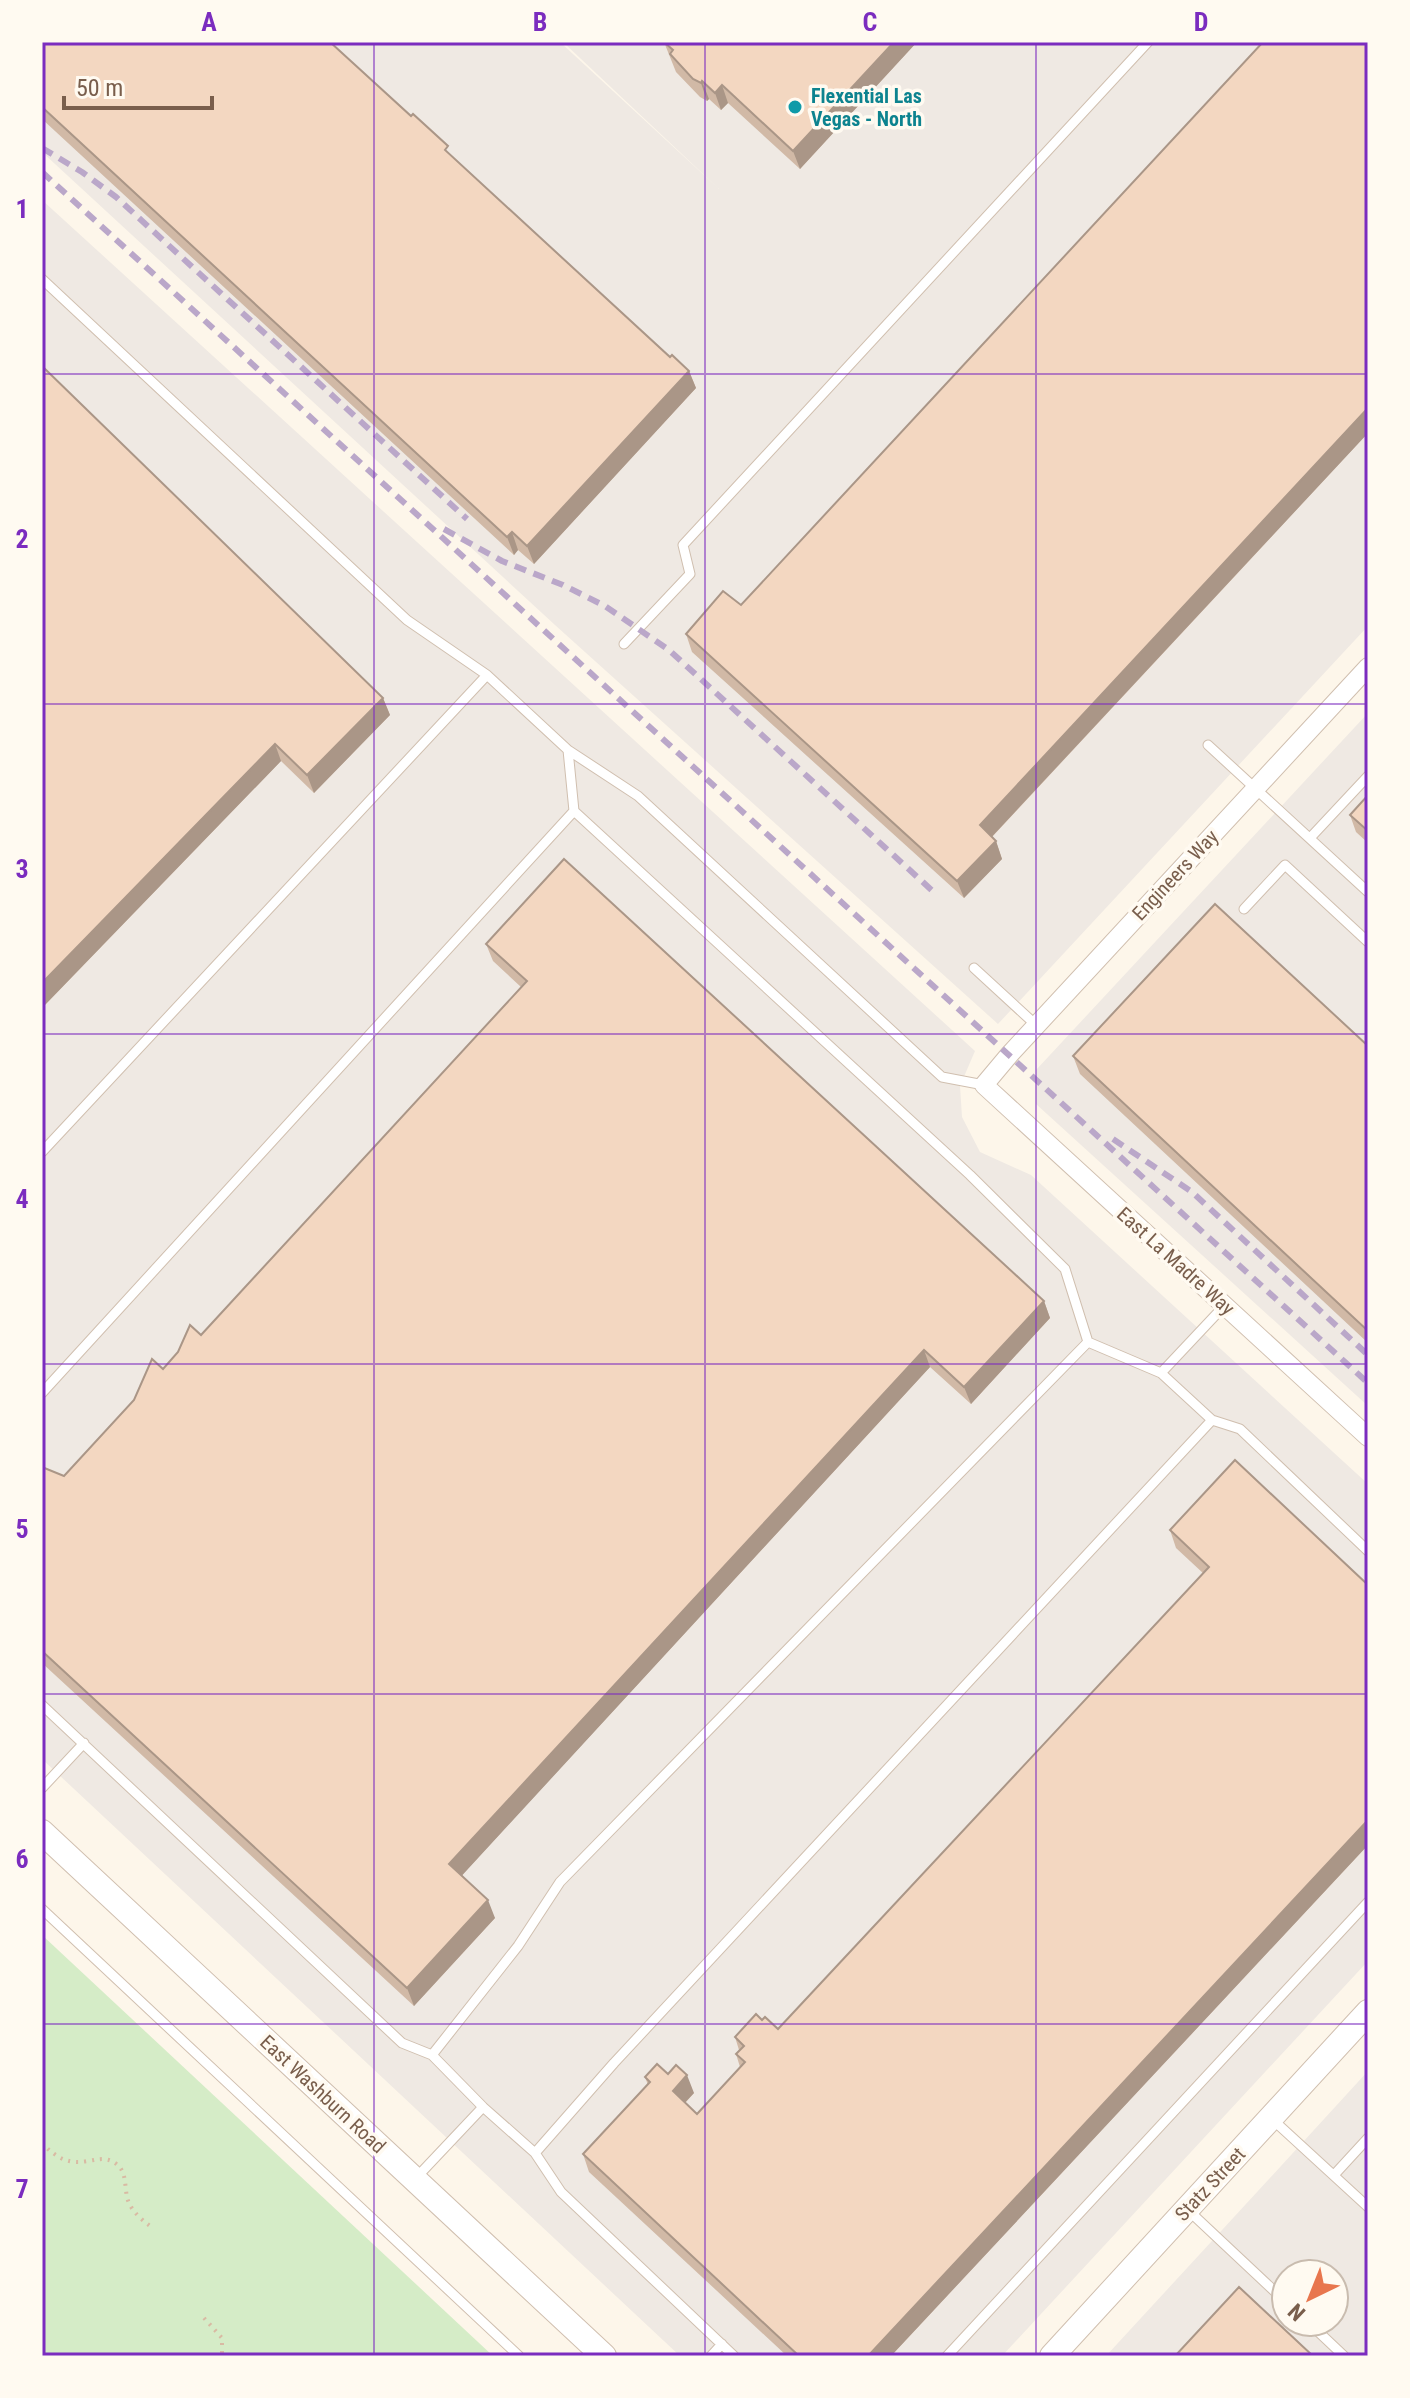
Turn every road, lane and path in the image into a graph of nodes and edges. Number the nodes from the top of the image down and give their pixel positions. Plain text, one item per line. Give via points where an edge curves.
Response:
1 (1148, 42) edge
2 (42, 279) edge
3 (624, 644) dead end
4 (1368, 667) edge
5 (487, 675) junction
6 (1208, 745) dead end
7 (568, 750) junction
8 (1368, 776) edge
9 (1256, 788) junction
10 (574, 811) junction
11 (1310, 838) junction
12 (1368, 892) edge
13 (1244, 909) dead end
14 (1368, 942) edge
15 (974, 968) dead end
16 (1036, 1025) junction
17 (984, 1085) junction
18 (42, 1152) edge
19 (1225, 1305) junction
20 (1088, 1342) junction
21 (1161, 1373) junction
22 (42, 1393) edge
23 (1212, 1420) junction
24 (1368, 1437) edge
25 (1368, 1551) edge
26 (42, 1705) edge
27 (84, 1743) junction
28 (42, 1788) edge
29 (42, 1832) edge
30 (1368, 1902) edge
31 (42, 1909) edge
32 (1368, 2012) edge
33 (432, 2055) junction
34 (483, 2107) junction
35 (1271, 2118) junction
36 (1368, 2138) edge
37 (42, 2143) edge
38 (535, 2153) junction
39 (1334, 2175) junction
40 (415, 2179) junction
41 (1368, 2207) edge
42 (1187, 2209) junction
43 (150, 2226) dead end
44 (1270, 2287) edge
45 (204, 2318) dead end
46 (1325, 2338) edge
47 (722, 2344) junction
48 (222, 2356) edge
49 (519, 2356) edge
50 (604, 2356) edge
51 (711, 2356) edge
52 (734, 2356) edge
53 (947, 2356) edge
54 (1052, 2356) edge
55 (1344, 2356) edge

1 - 3 lane via 683,545 690,574
2 - 5 lane via 407,620
4 - 9 street, Engineers Way
5 - 7 lane
5 - 18 lane
6 - 9 lane
7 - 10 lane
7 - 17 lane via 638,796 942,1077
8 - 11 lane
9 - 11 lane
9 - 16 street, Engineers Way
10 - 20 lane via 1065,1269
10 - 22 lane
11 - 12 lane
13 - 14 lane via 1285,865
15 - 16 lane
16 - 17 street, Engineers Way
17 - 19 street, East La Madre Way
19 - 21 lane
19 - 24 street, East La Madre Way
20 - 21 lane
20 - 33 lane via 560,1882 518,1946
21 - 23 lane
23 - 25 lane via 1240,1429
23 - 38 lane
26 - 27 lane
27 - 28 lane
27 - 33 lane via 402,2043
29 - 40 street, East Washburn Road
30 - 53 lane
31 - 49 lane
32 - 35 street, Statz Street
33 - 34 lane
34 - 38 lane
34 - 40 lane
35 - 39 lane
35 - 42 street, Statz Street
36 - 39 lane
37 - 43 path via 67,2162 115,2163 123,2172 129,2203
38 - 47 lane via 561,2192
39 - 41 lane
40 - 50 street, East Washburn Road
42 - 44 lane
42 - 54 street, Statz Street
45 - 48 path via 222,2338
46 - 55 lane
47 - 51 lane
47 - 52 lane

